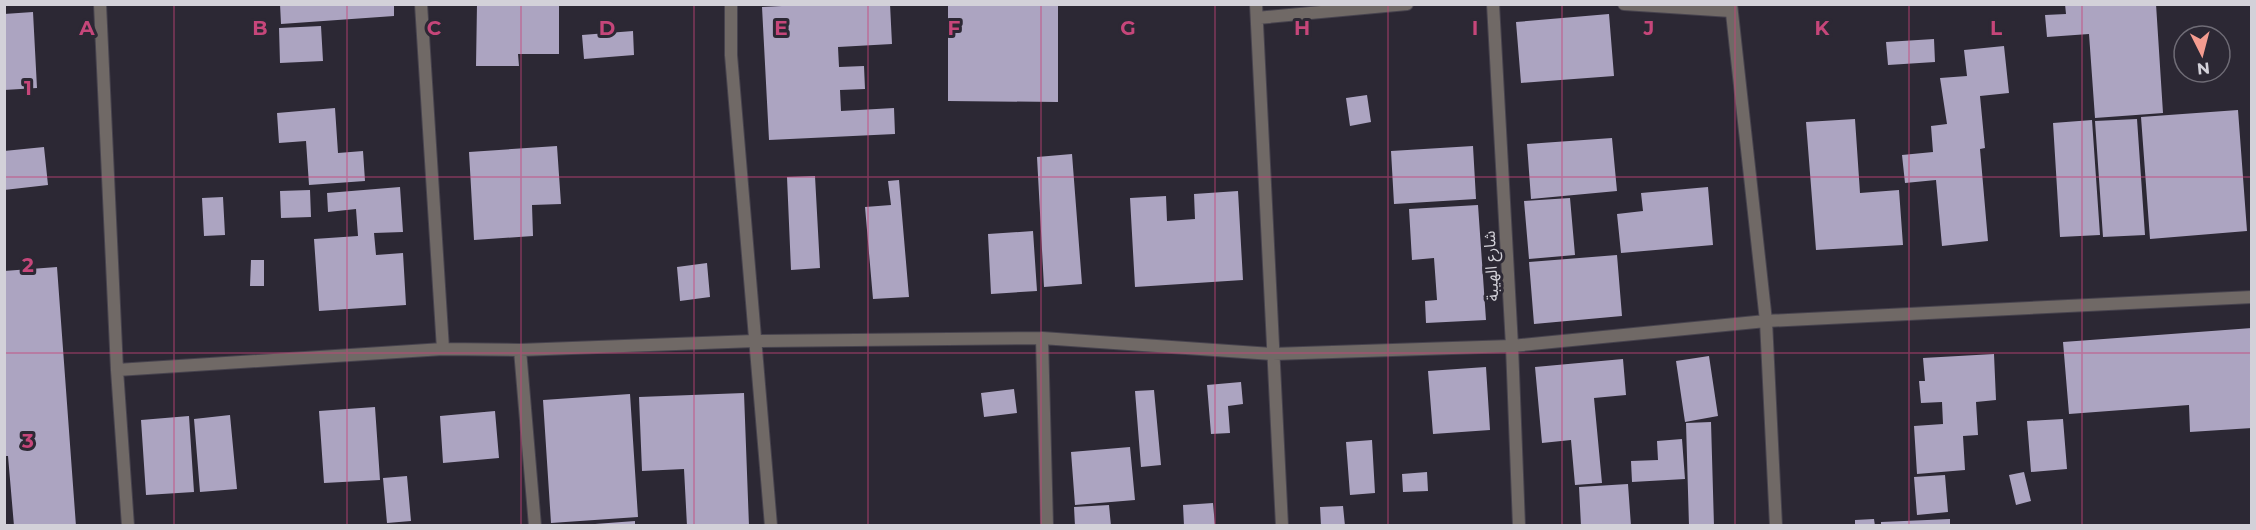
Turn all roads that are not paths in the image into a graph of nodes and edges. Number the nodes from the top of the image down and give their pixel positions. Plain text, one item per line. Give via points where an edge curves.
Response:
1 (100, 4) edge
2 (421, 4) edge
3 (731, 4) edge
4 (1256, 4) edge
5 (1407, 4) edge
6 (1493, 4) edge
7 (1624, 4) edge
8 (1731, 8) edge
9 (1257, 18) junction
10 (2252, 297) edge
11 (1766, 321) junction
12 (1042, 338) junction
13 (754, 340) junction
14 (1512, 346) junction
15 (443, 349) junction
16 (520, 350) junction
17 (1274, 354) junction
18 (117, 370) junction
19 (128, 525) edge
20 (535, 525) edge
21 (771, 525) edge
22 (1047, 525) edge
23 (1282, 525) edge
24 (1519, 525) edge
25 (1776, 525) edge

1 - 18 street
2 - 15 street
3 - 13 street via 731,55
4 - 9 street
5 - 9 street
6 - 14 street, شارع الهيبة
7 - 8 street
8 - 11 street
9 - 17 street
10 - 11 street
11 - 14 street
11 - 25 street
12 - 13 street
12 - 17 street
12 - 22 street
13 - 16 street
13 - 21 street
14 - 17 street
14 - 24 street, شارع الهيبة
15 - 16 street
15 - 18 street
16 - 20 street
17 - 23 street
18 - 19 street

